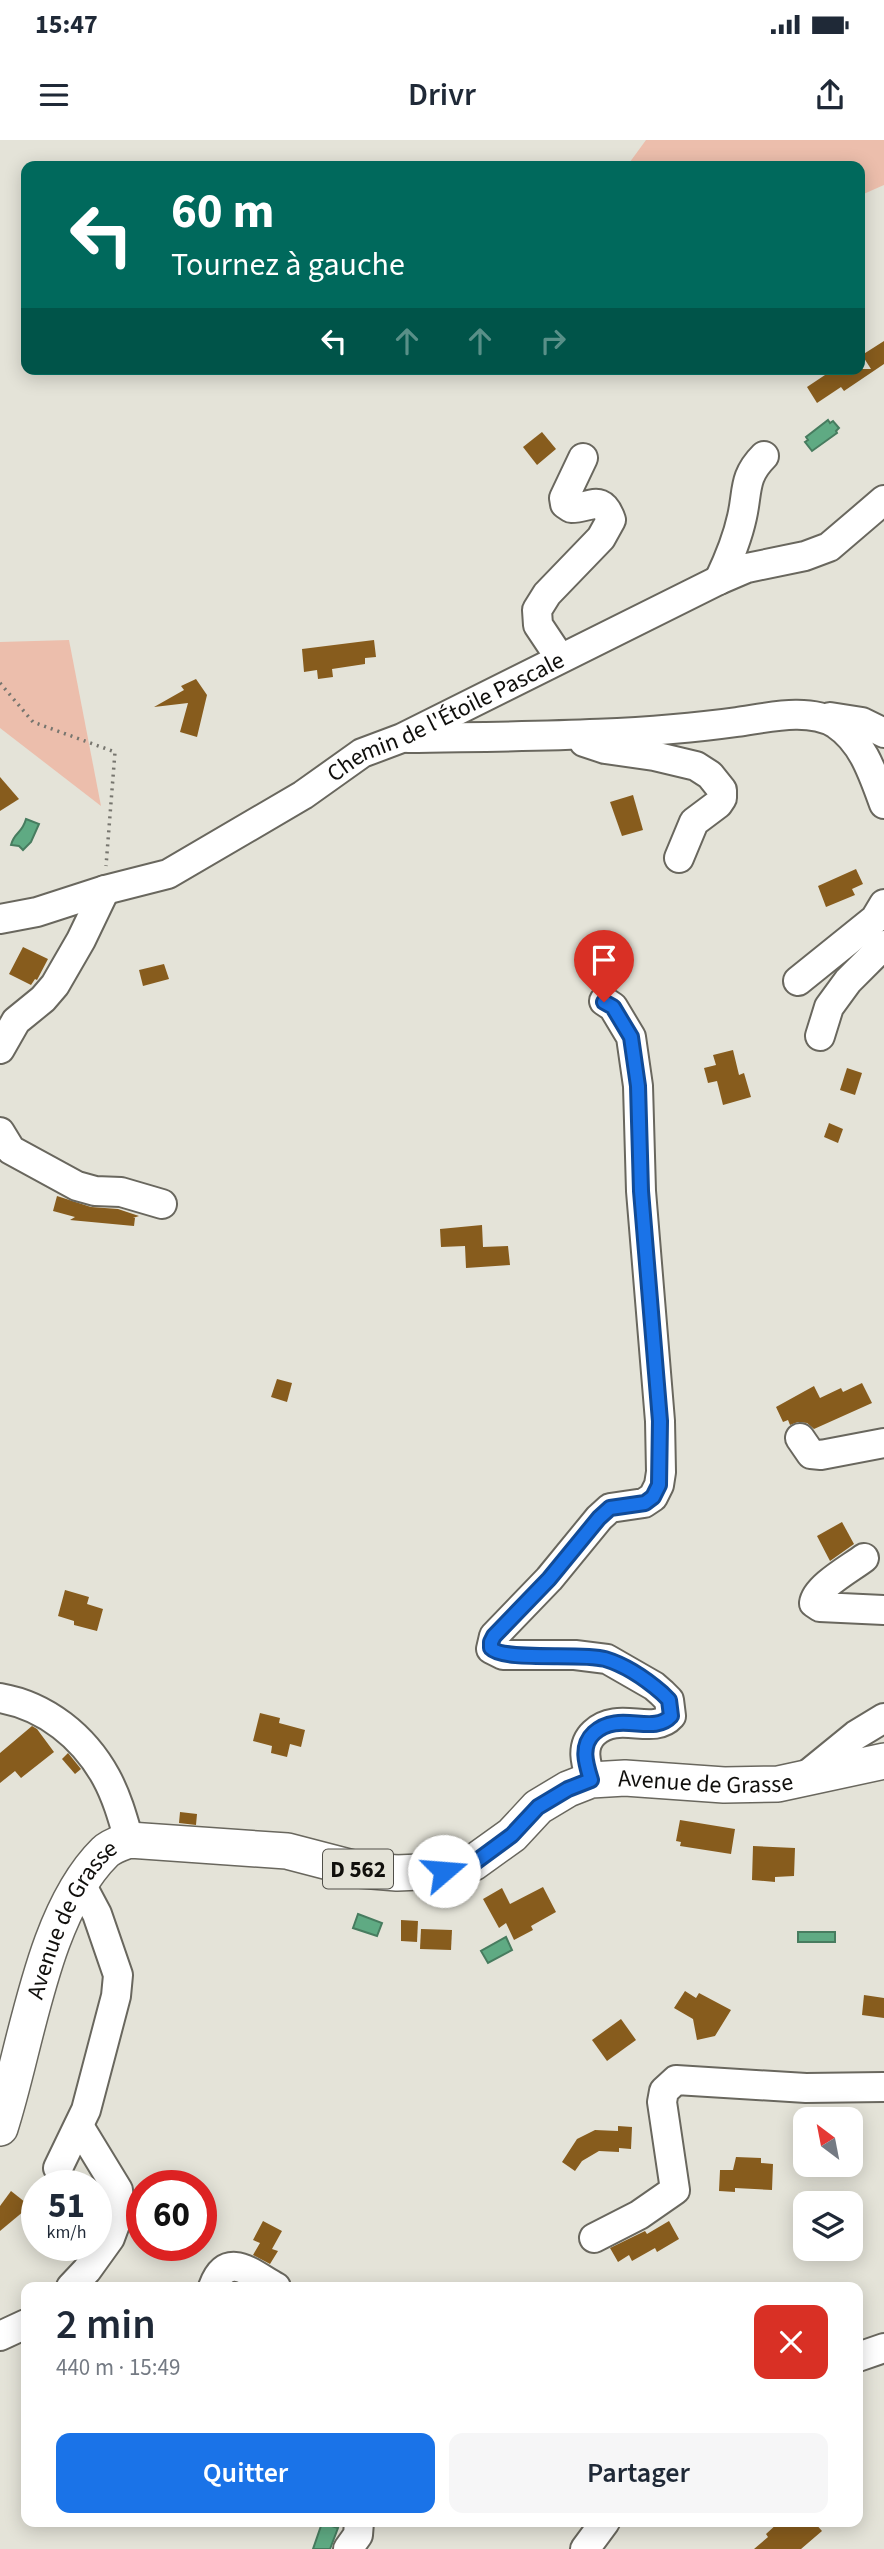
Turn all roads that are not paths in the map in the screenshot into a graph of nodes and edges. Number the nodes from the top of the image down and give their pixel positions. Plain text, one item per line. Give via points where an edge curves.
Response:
1 (764, 456) dead end
2 (583, 458) dead end
3 (884, 499) edge
4 (719, 580) junction
5 (560, 658) junction
6 (810, 716) junction
7 (884, 733) edge
8 (565, 735) junction
9 (402, 738) junction
10 (884, 804) edge
11 (679, 858) dead end
12 (104, 890) junction
13 (884, 904) edge
14 (0, 919) edge
15 (884, 945) edge
16 (799, 981) dead end
17 (604, 1002) dead end
18 (820, 1036) dead end
19 (0, 1049) edge
20 (0, 1132) edge
21 (162, 1203) dead end
22 (800, 1438) dead end
23 (884, 1443) edge
24 (864, 1558) dead end
25 (884, 1610) edge
26 (0, 1698) edge
27 (884, 1718) edge
28 (884, 1761) edge
29 (802, 1779) junction
30 (591, 1780) junction
31 (129, 1840) junction
32 (80, 1882) junction
33 (884, 2087) edge
34 (79, 2126) junction
35 (0, 2128) edge
36 (58, 2168) dead end
37 (594, 2238) dead end
38 (76, 2282) edge
39 (215, 2282) edge
40 (267, 2282) edge
41 (21, 2326) edge
42 (0, 2336) edge
43 (884, 2348) edge
44 (863, 2355) edge
45 (359, 2527) edge
46 (601, 2527) edge
47 (348, 2549) edge
48 (585, 2549) edge

1 - 4 street via 748,478 733,551
2 - 5 street via 565,504 571,508 594,502 608,511 611,520 601,538 537,610 538,625
3 - 4 street, Chemin de l'Étoile Pascale via 830,547 747,568
4 - 5 street, Chemin de l'Étoile Pascale
5 - 9 street, Chemin de l'Étoile Pascale
6 - 7 street via 847,718
6 - 8 street
6 - 10 street via 834,723 856,742
8 - 9 street
8 - 11 street via 605,749 696,766 710,775 722,790 722,798 694,822
9 - 12 street, Chemin de l'Étoile Pascale via 362,753 303,795 168,874
12 - 14 street, Chemin de l'Étoile Pascale
12 - 19 street via 55,985 16,1021
13 - 16 street via 875,919
15 - 18 street via 848,981 830,1007
17 - 30 street via 613,1007 631,1037 638,1086 641,1191 660,1421 659,1485 645,1503 610,1508 599,1518 491,1642 491,1648 503,1655 607,1660 654,1686 669,1700 671,1716 666,1722 614,1722 595,1732 585,1751
20 - 21 street via 11,1150 77,1186
22 - 23 street via 811,1454 821,1455
24 - 25 street via 822,1588 814,1603
26 - 31 street via 47,1713 73,1735 106,1777
27 - 29 street
28 - 29 main road, Avenue de Grasse / D 562
29 - 30 main road, Avenue de Grasse / D 562 via 778,1784
30 - 31 main road, Avenue de Grasse / D 562 via 538,1807 512,1835 474,1863 444,1871 360,1870 287,1851
31 - 32 main road, Avenue de Grasse via 107,1849
32 - 34 street via 97,1914 118,1975 110,2022
32 - 35 main road, Avenue de Grasse via 34,1997
33 - 37 street via 806,2088 676,2080 664,2091 662,2102 675,2190
34 - 36 street
34 - 38 street via 118,2190 120,2211 110,2238
39 - 40 street via 224,2268 233,2266
41 - 42 street
43 - 44 street
45 - 47 street
46 - 48 street

